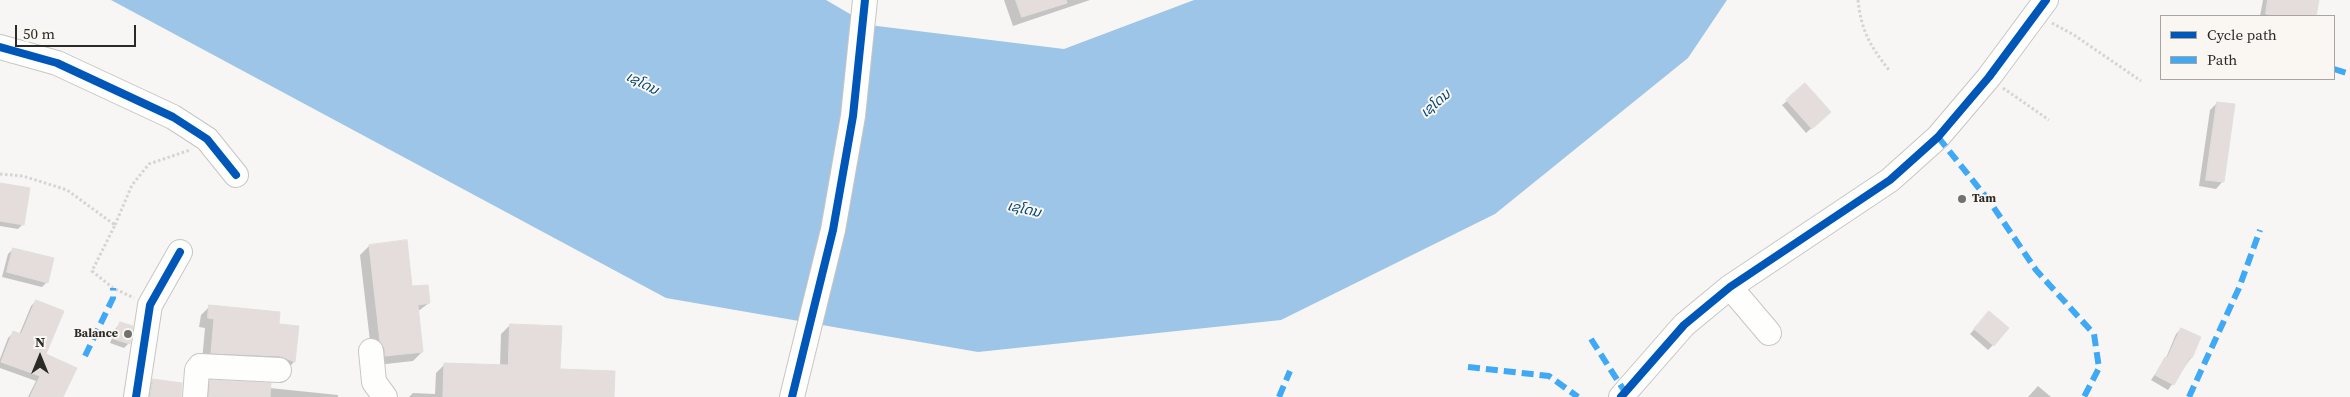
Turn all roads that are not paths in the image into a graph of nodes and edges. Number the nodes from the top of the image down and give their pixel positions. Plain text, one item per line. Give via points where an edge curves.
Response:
1 (865, 0) edge
2 (2041, 7) edge
3 (0, 47) edge
4 (236, 175) dead end
5 (180, 252) dead end
6 (1730, 288) junction
7 (1769, 333) dead end
8 (371, 351) dead end
9 (280, 370) dead end
10 (136, 397) edge
11 (194, 397) edge
12 (385, 397) edge
13 (792, 397) edge
14 (1621, 397) edge

1 - 13 street via 853,116 833,230
2 - 6 street via 1989,77 1938,137 1890,180
3 - 4 street via 57,62 173,117 207,139
5 - 10 street via 150,305
6 - 7 street
6 - 14 street via 1684,325
8 - 12 street via 374,382
9 - 11 street via 200,366

